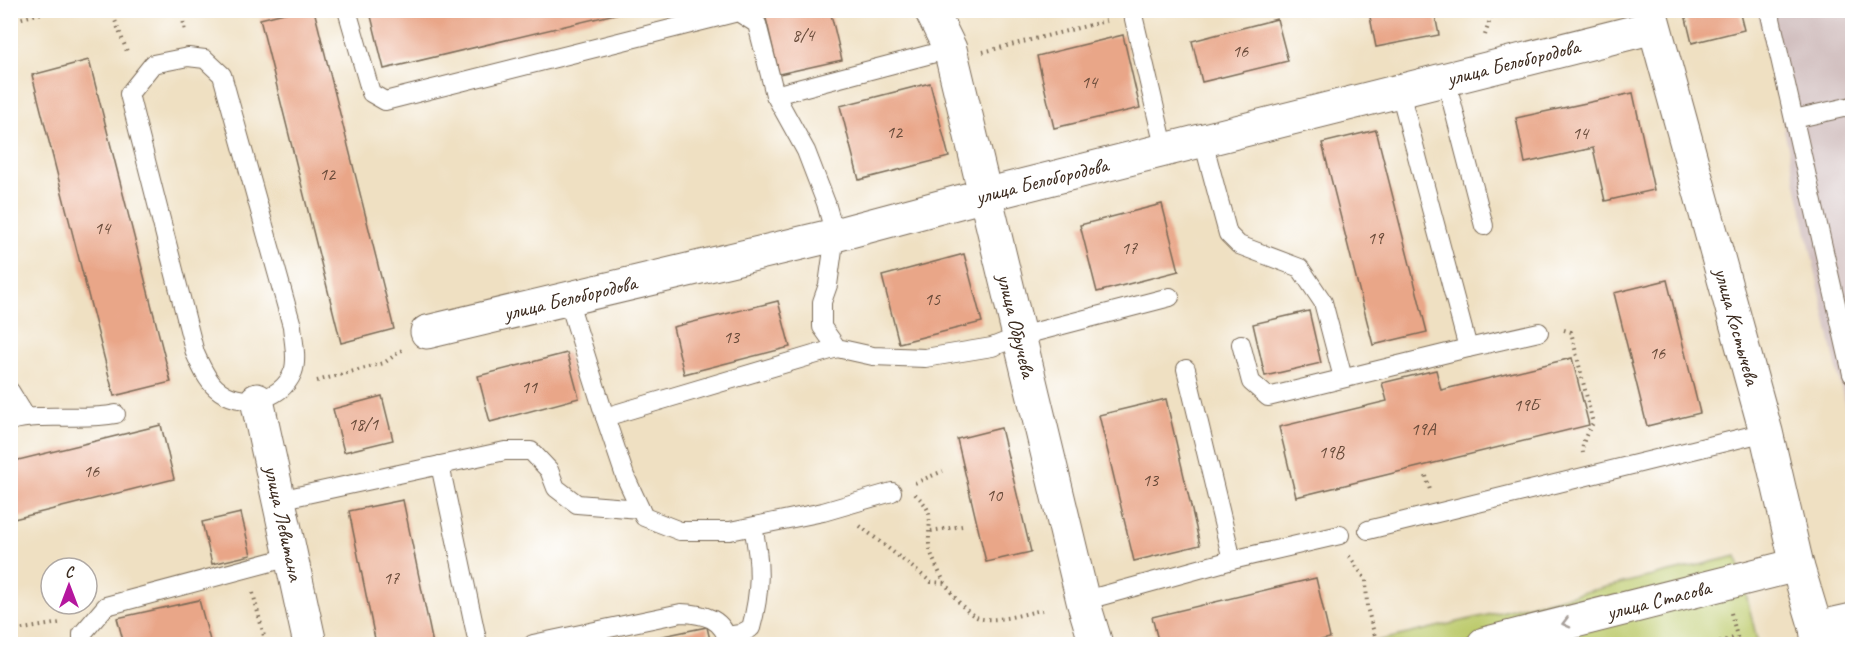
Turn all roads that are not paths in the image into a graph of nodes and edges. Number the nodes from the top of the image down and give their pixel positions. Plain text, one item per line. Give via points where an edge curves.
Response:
1 (347, 10) edge
2 (1769, 10) edge
3 (935, 12) edge
4 (1131, 13) edge
5 (1652, 19) edge
6 (952, 55) junction
7 (1446, 81) junction
8 (1400, 92) junction
9 (775, 95) junction
10 (1852, 106) edge
11 (1794, 119) junction
12 (1203, 141) junction
13 (1165, 150) junction
14 (985, 195) junction
15 (1484, 226) dead end
16 (835, 235) junction
17 (1170, 297) dead end
18 (568, 298) junction
19 (427, 332) dead end
20 (1539, 332) road end
21 (1020, 336) junction
22 (1241, 344) dead end
23 (837, 348) junction
24 (1468, 348) junction
25 (1186, 369) dead end
26 (1852, 374) edge
27 (1343, 378) junction
28 (10, 391) edge
29 (269, 395) junction
30 (116, 414) dead end
31 (605, 417) junction
32 (18, 419) edge
33 (1766, 432) junction
34 (440, 465) junction
35 (892, 492) road end
36 (279, 500) junction
37 (640, 509) junction
38 (753, 527) junction
39 (1368, 530) dead end
40 (1340, 535) road end
41 (290, 557) junction
42 (1232, 560) junction
43 (1797, 565) junction
44 (1083, 601) junction
45 (1852, 620) edge
46 (1817, 637) edge
47 (728, 640) edge
48 (82, 645) edge
49 (310, 645) edge
50 (478, 645) edge
51 (533, 645) edge
52 (1096, 645) edge
53 (1484, 645) edge

1 - 9 lane via 371,93 385,101 738,12 757,24
2 - 11 lane
3 - 6 street, улица Обручева
4 - 13 lane
5 - 7 street, улица Белобородова
5 - 33 street, улица Костычева
6 - 9 lane
6 - 14 street, улица Обручева
7 - 8 street, улица Белобородова
7 - 15 lane
8 - 12 street, улица Белобородова
8 - 24 lane
9 - 16 lane via 806,150
10 - 11 lane
11 - 26 lane
12 - 13 street, улица Белобородова
12 - 27 lane via 1228,234 1239,245 1300,268 1323,302
13 - 14 street, улица Белобородова
14 - 16 street, улица Белобородова
14 - 21 street, улица Обручева
16 - 18 street, улица Белобородова
16 - 23 lane via 822,302 822,327
17 - 21 lane
18 - 19 street, улица Белобородова
18 - 31 lane
20 - 24 lane
21 - 23 lane via 992,347 925,358 873,356
21 - 44 street, улица Обручева
22 - 27 lane via 1251,382 1268,397
23 - 31 lane
24 - 27 lane
25 - 42 lane
28 - 32 lane
29 - 29 lane via 233,399 215,388 195,353 129,94 153,63 188,57 205,59 222,75 292,326 294,371
29 - 36 street, улица Левитана
30 - 32 lane
31 - 37 lane via 624,476
33 - 39 lane
33 - 43 street, улица Костычева
34 - 36 lane
34 - 37 lane via 505,451 531,451 549,470 556,488 577,504
34 - 50 lane
35 - 38 lane
36 - 41 street, улица Левитана
37 - 38 lane via 644,516 680,531
38 - 47 lane via 759,557 757,606 751,628
40 - 42 lane
41 - 48 lane via 106,606 82,634
41 - 49 street, улица Левитана
42 - 44 lane
43 - 46 street, улица Костычева
43 -> 53 street, улица Стасова
44 - 52 street, улица Обручева
45 - 46 street
47 - 51 lane via 726,631 704,614 681,613

